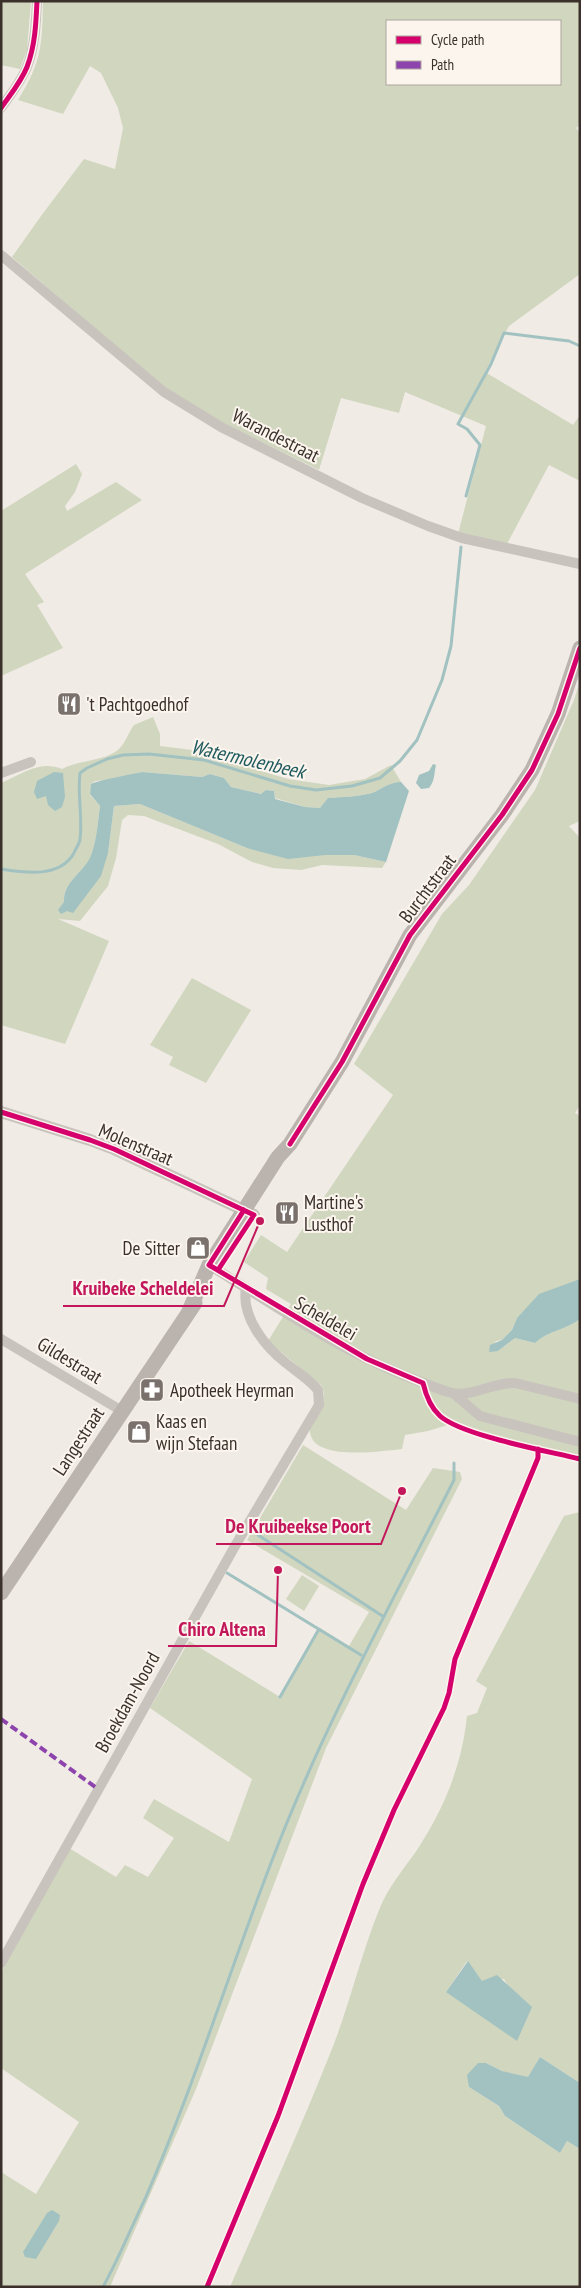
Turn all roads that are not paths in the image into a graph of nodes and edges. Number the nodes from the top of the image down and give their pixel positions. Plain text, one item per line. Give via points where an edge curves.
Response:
1 (37, 1) edge
2 (1, 108) edge
3 (1, 255) edge
4 (580, 564) edge
5 (580, 648) edge
6 (31, 762) dead end
7 (1, 773) edge
8 (1, 1112) edge
9 (249, 1212) junction
10 (213, 1268) junction
11 (246, 1288) junction
12 (1, 1338) edge
13 (453, 1393) junction
14 (580, 1399) edge
15 (122, 1411) junction
16 (580, 1442) edge
17 (1, 1593) edge
18 (1, 1963) edge

1 - 2 street via 34,42 26,69
3 - 4 street, Warandestraat via 164,392 221,427 362,498 428,526 462,538
5 - 9 main road, Burchtstraat via 558,714 532,770 502,815 410,935 342,1062 290,1144 278,1175
6 - 7 street
8 - 9 street, Molenstraat via 90,1140
9 - 10 main road, Langestraat
10 - 11 street, Scheldelei
10 - 15 main road, Langestraat via 189,1311
11 - 13 street, Scheldelei via 367,1359
11 - 18 street, Broekdam-Noord via 244,1303 250,1318 271,1350 318,1390 319,1405 231,1554
12 - 15 street, Gildestraat
13 - 14 street, Scheldelei via 508,1382
13 - 16 street, Scheldelei via 480,1416
15 - 17 main road, Langestraat

